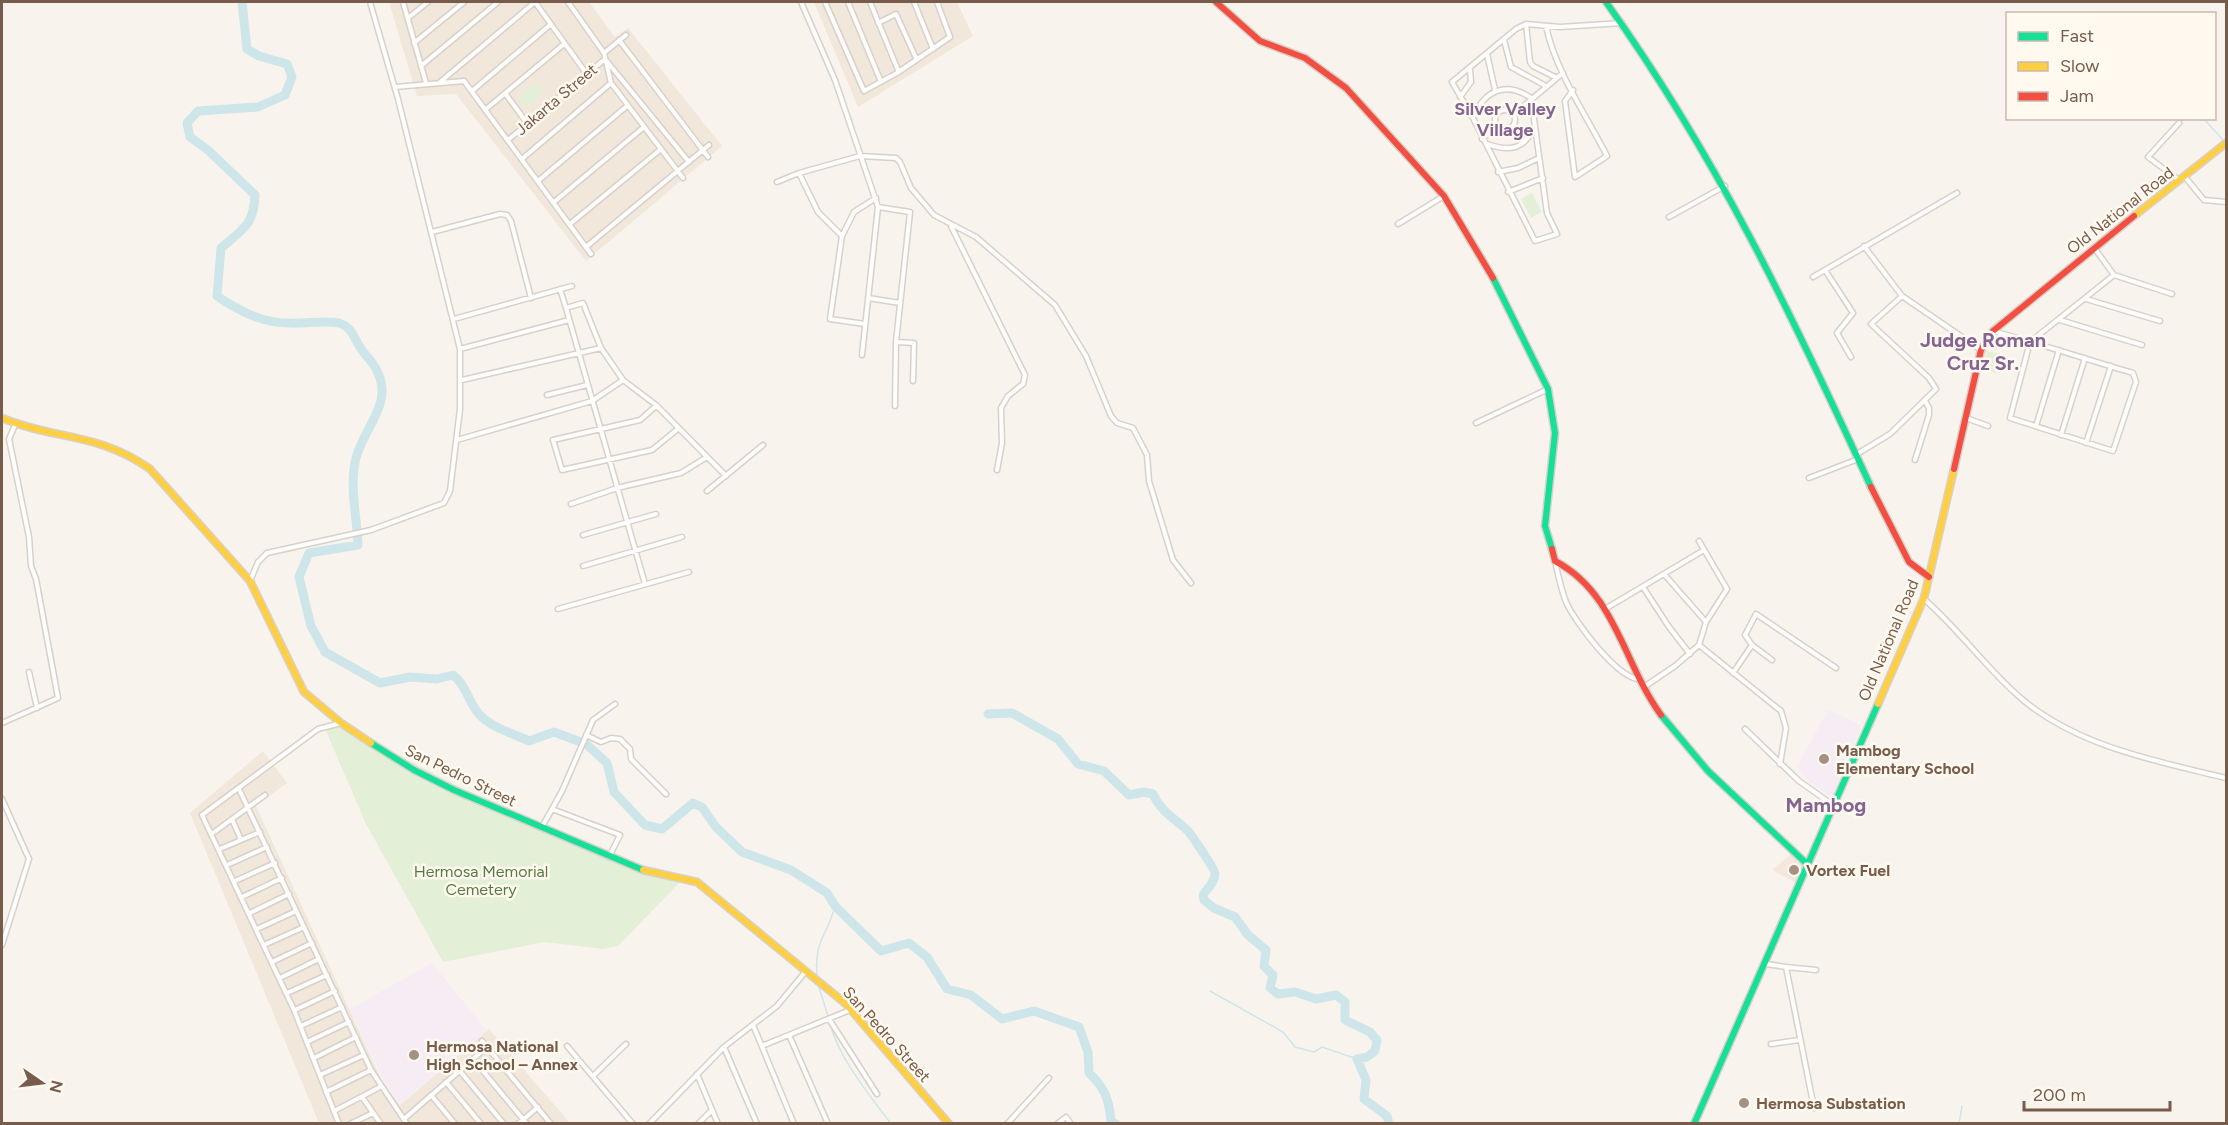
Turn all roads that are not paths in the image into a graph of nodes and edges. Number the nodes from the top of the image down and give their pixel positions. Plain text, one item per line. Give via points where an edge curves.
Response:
1 (370, 2) edge
2 (403, 2) edge
3 (428, 2) edge
4 (464, 2) edge
5 (498, 2) edge
6 (535, 2) edge
7 (568, 2) edge
8 (801, 2) edge
9 (826, 2) edge
10 (848, 2) edge
11 (870, 2) edge
12 (914, 2) edge
13 (936, 2) edge
14 (1216, 2) edge
15 (1606, 2) edge
16 (408, 19) junction
17 (878, 23) junction
18 (1623, 23) junction
19 (1526, 24) junction
20 (550, 25) junction
21 (1546, 26) junction
22 (626, 35) dead end
23 (619, 40) junction
24 (1504, 40) junction
25 (414, 43) junction
26 (564, 44) junction
27 (933, 49) junction
28 (604, 53) junction
29 (1486, 54) junction
30 (916, 58) junction
31 (605, 59) junction
32 (421, 66) junction
33 (1470, 68) junction
34 (898, 70) junction
35 (586, 73) junction
36 (1563, 73) junction
37 (1557, 78) junction
38 (881, 82) junction
39 (426, 83) junction
40 (439, 83) junction
41 (611, 84) junction
42 (1546, 86) junction
43 (395, 87) junction
44 (1495, 90) junction
45 (1573, 90) junction
46 (472, 91) junction
47 (505, 93) junction
48 (1460, 98) junction
49 (1531, 99) junction
50 (627, 106) junction
51 (485, 110) junction
52 (1514, 114) junction
53 (1473, 118) junction
54 (527, 123) junction
55 (2179, 123) dead end
56 (1536, 125) junction
57 (644, 127) junction
58 (1497, 127) junction
59 (1482, 139) junction
60 (508, 140) junction
61 (1486, 144) junction
62 (710, 145) dead end
63 (2224, 145) edge
64 (661, 149) junction
65 (703, 150) junction
66 (860, 156) junction
67 (708, 157) dead end
68 (1539, 158) junction
69 (522, 159) junction
70 (689, 162) junction
71 (677, 171) junction
72 (1498, 172) junction
73 (799, 173) junction
74 (683, 178) dead end
75 (1543, 178) junction
76 (2182, 178) junction
77 (538, 181) junction
78 (777, 182) dead end
79 (1725, 186) junction
80 (1508, 192) junction
81 (1957, 193) dead end
82 (1443, 196) junction
83 (876, 198) junction
84 (554, 202) junction
85 (2226, 202) edge
86 (878, 207) junction
87 (1669, 218) dead end
88 (570, 224) junction
89 (1398, 224) dead end
90 (950, 225) junction
91 (432, 231) junction
92 (842, 236) junction
93 (1864, 246) junction
94 (586, 247) junction
95 (2095, 249) junction
96 (591, 254) dead end
97 (1825, 270) junction
98 (2114, 275) junction
99 (1813, 277) dead end
100 (572, 286) dead end
101 (560, 289) junction
102 (2172, 294) dead end
103 (1902, 296) junction
104 (531, 298) junction
105 (868, 298) junction
106 (2085, 299) junction
107 (900, 303) junction
108 (566, 308) junction
109 (454, 319) junction
110 (569, 320) junction
111 (2059, 320) junction
112 (2160, 321) dead end
113 (865, 324) junction
114 (1993, 331) junction
115 (896, 342) junction
116 (2030, 342) junction
117 (2142, 345) dead end
118 (602, 348) junction
119 (460, 349) junction
120 (1981, 350) junction
121 (2059, 350) junction
122 (578, 352) junction
123 (862, 355) dead end
124 (1851, 357) dead end
125 (2085, 358) junction
126 (2111, 366) junction
127 (462, 380) junction
128 (623, 380) junction
129 (913, 381) dead end
130 (587, 385) junction
131 (1548, 389) junction
132 (547, 395) dead end
133 (592, 401) junction
134 (1925, 401) junction
135 (656, 405) junction
136 (895, 406) dead end
137 (2, 418) edge
138 (1965, 418) junction
139 (1476, 423) dead end
140 (16, 424) junction
141 (1988, 426) dead end
142 (2036, 426) junction
143 (600, 428) junction
144 (679, 428) junction
145 (2061, 435) junction
146 (457, 440) junction
147 (2086, 443) junction
148 (763, 445) dead end
149 (707, 457) junction
150 (1857, 457) junction
151 (609, 459) junction
152 (1915, 460) dead end
153 (997, 470) dead end
154 (726, 476) junction
155 (1809, 478) dead end
156 (617, 488) junction
157 (707, 491) dead end
158 (571, 504) dead end
159 (656, 514) dead end
160 (627, 522) junction
161 (583, 536) dead end
162 (682, 537) dead end
163 (1699, 541) dead end
164 (1704, 550) junction
165 (635, 551) junction
166 (1556, 561) junction
167 (583, 566) dead end
168 (689, 572) dead end
169 (1665, 574) junction
170 (1929, 577) junction
171 (250, 581) junction
172 (1191, 583) dead end
173 (645, 584) junction
174 (1643, 587) junction
175 (1924, 598) junction
176 (558, 609) dead end
177 (1605, 609) junction
178 (1706, 622) junction
179 (1699, 645) junction
180 (1752, 645) junction
181 (1690, 654) junction
182 (1772, 660) dead end
183 (1836, 668) dead end
184 (29, 672) dead end
185 (1733, 673) junction
186 (1639, 678) junction
187 (1643, 687) junction
188 (615, 704) dead end
189 (37, 708) junction
190 (2, 723) edge
191 (341, 723) junction
192 (1745, 729) dead end
193 (586, 735) junction
194 (1780, 764) junction
195 (2226, 778) edge
196 (238, 789) junction
197 (666, 794) dead end
198 (265, 795) dead end
199 (2, 799) edge
200 (1833, 805) junction
201 (248, 807) junction
202 (552, 809) junction
203 (232, 819) junction
204 (542, 828) junction
205 (260, 832) junction
206 (213, 833) junction
207 (242, 840) junction
208 (267, 847) junction
209 (220, 849) junction
210 (609, 857) junction
211 (275, 863) junction
212 (1808, 864) junction
213 (227, 865) junction
214 (282, 878) junction
215 (235, 881) junction
216 (290, 894) junction
217 (242, 897) junction
218 (296, 911) junction
219 (250, 913) junction
220 (304, 927) junction
221 (257, 929) junction
222 (312, 943) junction
223 (2, 945) edge
224 (264, 945) junction
225 (319, 960) junction
226 (272, 962) junction
227 (1766, 964) junction
228 (1786, 967) junction
229 (1816, 970) dead end
230 (807, 971) junction
231 (327, 975) junction
232 (280, 978) junction
233 (335, 991) junction
234 (286, 994) junction
235 (342, 1007) junction
236 (851, 1009) junction
237 (294, 1010) junction
238 (829, 1019) junction
239 (349, 1022) junction
240 (753, 1025) junction
241 (301, 1026) junction
242 (789, 1035) junction
243 (357, 1037) junction
244 (1799, 1040) junction
245 (482, 1041) dead end
246 (307, 1042) junction
247 (626, 1044) dead end
248 (1771, 1044) dead end
249 (567, 1046) dead end
250 (762, 1046) junction
251 (487, 1047) junction
252 (724, 1047) junction
253 (364, 1054) junction
254 (314, 1058) junction
255 (473, 1059) junction
256 (371, 1070) junction
257 (459, 1070) junction
258 (697, 1074) junction
259 (320, 1075) junction
260 (593, 1076) junction
261 (1049, 1078) dead end
262 (446, 1082) junction
263 (380, 1087) junction
264 (326, 1092) junction
265 (877, 1094) dead end
266 (431, 1095) junction
267 (362, 1097) junction
268 (538, 1107) junction
269 (1814, 1108) dead end
270 (712, 1110) junction
271 (334, 1111) junction
272 (373, 1113) junction
273 (404, 1119) junction
274 (525, 1121) edge
275 (339, 1124) edge
276 (350, 1124) edge
277 (381, 1124) edge
278 (407, 1124) edge
279 (455, 1124) edge
280 (481, 1124) edge
281 (504, 1124) edge
282 (518, 1124) edge
283 (551, 1124) edge
284 (633, 1124) edge
285 (649, 1124) edge
286 (698, 1124) edge
287 (718, 1124) edge
288 (757, 1124) edge
289 (794, 1124) edge
290 (828, 1124) edge
291 (949, 1124) edge
292 (1007, 1124) edge
293 (1057, 1124) edge
294 (1071, 1124) edge
295 (1694, 1124) edge

1 - 43 street
2 - 16 street
3 - 16 street
4 - 25 street
5 - 32 street
6 - 20 street
6 - 40 street
7 - 28 street
8 - 66 street
9 - 38 street via 864,91
10 - 38 street
11 - 17 street
12 - 27 street
13 - 27 street via 950,37
14 - 82 street via 1260,41 1305,58 1338,81
15 - 18 street
16 - 25 street
17 - 30 street via 896,14
17 - 34 street
18 - 21 street
18 - 79 street
19 - 21 street
19 - 24 street
19 - 37 street via 1533,66
20 - 26 street
20 - 46 street
21 - 36 street via 1551,50
22 - 23 street
23 - 28 street
23 - 65 street
24 - 29 street
24 - 42 street via 1511,67
25 - 32 street
26 - 35 street
26 - 47 street
27 - 30 street
28 - 31 street
29 - 33 street
29 - 44 street
30 - 34 street
31 - 35 street, Jakarta Street
31 - 41 street
31 - 70 street
32 - 39 street
33 - 48 street via 1471,82
33 - 48 street via 1452,82
34 - 38 street
35 - 54 street, Jakarta Street
36 - 37 street
36 - 45 street
37 - 42 street
39 - 40 street
39 - 43 street
40 - 46 street via 464,81
41 - 50 street
41 - 69 street
42 - 49 street
43 - 91 street
44 - 49 street via 1512,89
44 - 53 street via 1483,100
45 - 45 street via 1565,101 1575,177 1606,156
46 - 51 street
47 - 51 street
47 - 54 street
48 - 53 street
49 - 52 street
49 - 56 street
50 - 57 street
50 - 77 street
51 - 60 street
52 - 58 street via 1513,127
52 - 58 street via 1509,110 1499,112
53 - 59 street
54 - 60 street, Jakarta Street
55 - 76 street via 2148,157
56 - 61 street via 1519,147 1510,150
56 - 68 street
57 - 64 street
57 - 84 street
58 - 59 street
59 - 61 street
60 - 69 street
61 - 72 street
62 - 65 street
63 - 76 street, Old National Road
64 - 71 street
64 - 88 street
65 - 67 street
65 - 70 street
66 - 73 street
66 - 83 street
66 - 90 street via 896,158 916,196
68 - 72 street
68 - 75 street
69 - 77 street
70 - 71 street
71 - 74 street
71 - 94 street
72 - 80 street
73 - 78 street
73 - 92 street via 818,212
75 - 80 street
75 - 80 street via 1547,213 1557,233 1535,241
76 - 85 street via 2204,200
76 - 95 street, Old National Road
77 - 84 street
79 - 87 street
79 - 150 street via 1764,258
81 - 93 street
82 - 89 street
82 - 131 street via 1507,303
83 - 86 street
83 - 92 street via 854,212
84 - 88 street
86 - 105 street
86 - 107 street via 910,212
88 - 94 street
90 - 153 street via 1025,375 1023,384 1001,408 1002,443
90 - 172 street via 982,241 1055,305 1069,324 1111,416 1136,430 1146,449 1149,481 1167,542 1177,567
91 - 104 street via 507,215
91 - 109 street
92 - 113 street via 830,319
93 - 97 street
93 - 103 street
94 - 96 street
95 - 98 street
95 - 114 street, Old National Road
97 - 99 street
97 - 124 street via 1853,313 1837,333
98 - 102 street
98 - 106 street
100 - 101 street
101 - 104 street
101 - 108 street
103 - 120 street
103 - 134 street via 1871,324 1935,385 1934,393
104 - 109 street
105 - 107 street
105 - 113 street
106 - 111 street
106 - 112 street
107 - 115 street
108 - 110 street
108 - 118 street via 583,303
109 - 119 street
110 - 119 street
110 - 122 street
111 - 116 street
111 - 117 street
113 - 123 street
114 - 116 street
114 - 120 street, Old National Road
115 - 129 street via 914,343
115 - 136 street
116 - 121 street
116 - 142 street via 2010,418
118 - 122 street
118 - 128 street
119 - 127 street
120 - 138 street, Old National Road
121 - 125 street
121 - 142 street
122 - 127 street
122 - 130 street
125 - 126 street
125 - 145 street
126 - 147 street
126 - 147 street via 2135,375 2136,381 2112,451
127 - 146 street
128 - 133 street
128 - 135 street
130 - 132 street
130 - 133 street
131 - 139 street
131 - 166 street via 1555,433 1545,526
133 - 143 street
133 - 146 street
134 - 150 street via 1890,434
134 - 152 street via 1929,416
135 - 143 street via 640,420
135 - 144 street
137 - 140 street, San Pedro Street
138 - 141 street
138 - 170 street, Old National Road
140 - 171 street, San Pedro Street via 113,446 134,456
140 - 189 street via 10,447 58,698
142 - 145 street
143 - 151 street
143 - 151 street via 553,440 562,470
144 - 149 street
144 - 151 street via 652,450
145 - 147 street
146 - 171 street via 452,484 444,503 371,530 267,553 258,562
148 - 154 street
149 - 154 street
149 - 156 street via 681,473
150 - 155 street
150 - 170 street via 1902,551 1914,568
151 - 156 street
154 - 157 street
156 - 158 street
156 - 160 street
159 - 160 street
160 - 161 street
160 - 165 street
162 - 165 street
163 - 164 street
164 - 169 street
164 - 178 street via 1727,589
165 - 167 street
165 - 173 street
166 - 177 street via 1581,574
166 - 186 street via 1570,610 1626,676
168 - 173 street
169 - 174 street
169 - 178 street
170 - 175 street, Old National Road
171 - 191 street, San Pedro Street via 304,692
173 - 176 street
174 - 177 street
174 - 181 street
175 - 195 street via 2021,699 2056,724 2110,747
175 - 200 street, Old National Road
177 - 186 street
178 - 179 street
179 - 181 street
179 - 185 street
180 - 182 street
180 - 183 street via 1745,635 1756,614
180 - 185 street
181 - 187 street
184 - 189 street
185 - 194 street via 1784,715 1786,728
186 - 187 street
187 - 212 street via 1715,778
188 - 193 street via 593,720
189 - 190 street
191 - 196 street via 318,729
191 - 204 street, San Pedro Street via 414,770
192 - 194 street
193 - 197 street via 601,742 620,739 630,749 631,759
193 - 202 street
194 - 200 street
196 - 201 street
196 - 206 street via 202,815
198 - 201 street
199 - 223 street via 28,859
200 - 212 street, Old National Road
201 - 203 street
201 - 205 street
202 - 204 street
202 - 210 street via 620,835
203 - 206 street
203 - 207 street
204 - 210 street, San Pedro Street
205 - 207 street
205 - 208 street
206 - 209 street
207 - 209 street
208 - 211 street
208 - 213 street
209 - 213 street
210 - 230 street, San Pedro Street via 634,868 684,876 697,882
211 - 214 street
211 - 215 street
212 - 227 street, Old National Road
213 - 215 street
214 - 216 street
214 - 217 street
215 - 217 street
216 - 218 street
216 - 219 street
217 - 219 street
218 - 220 street
218 - 221 street
219 - 221 street
220 - 222 street
220 - 224 street
221 - 224 street
222 - 225 street
222 - 226 street
224 - 226 street
225 - 231 street
225 - 232 street
226 - 232 street
227 - 228 street
227 - 295 street, Old National Road
228 - 229 street
228 - 244 street
230 - 236 street, San Pedro Street
230 - 240 street via 777,1006
231 - 233 street
231 - 234 street
232 - 234 street
233 - 235 street
233 - 237 street
234 - 237 street
235 - 239 street
235 - 241 street
236 - 238 street
236 - 291 street, San Pedro Street
237 - 241 street
238 - 242 street
238 - 265 street
239 - 243 street
239 - 246 street
240 - 250 street
240 - 252 street
241 - 246 street
242 - 250 street
242 - 290 street
243 - 253 street
243 - 254 street
244 - 248 street
244 - 269 street
245 - 251 street
246 - 254 street
247 - 260 street
249 - 260 street
250 - 289 street
251 - 255 street
251 - 268 street
252 - 258 street
252 - 288 street
253 - 256 street
253 - 259 street
254 - 259 street
255 - 257 street
255 - 274 street
256 - 263 street
256 - 264 street
257 - 262 street
257 - 281 street
258 - 270 street
258 - 285 street
259 - 264 street
260 - 284 street
261 - 292 street
262 - 266 street
262 - 280 street
263 - 267 street
263 - 273 street
264 - 271 street
266 - 273 street
266 - 279 street
267 - 271 street
267 - 272 street
268 - 274 street
268 - 283 street
270 - 286 street
270 - 287 street
271 - 275 street
272 - 276 street
272 - 277 street
273 - 278 street
274 - 282 street
293 - 294 street via 1066,1117

